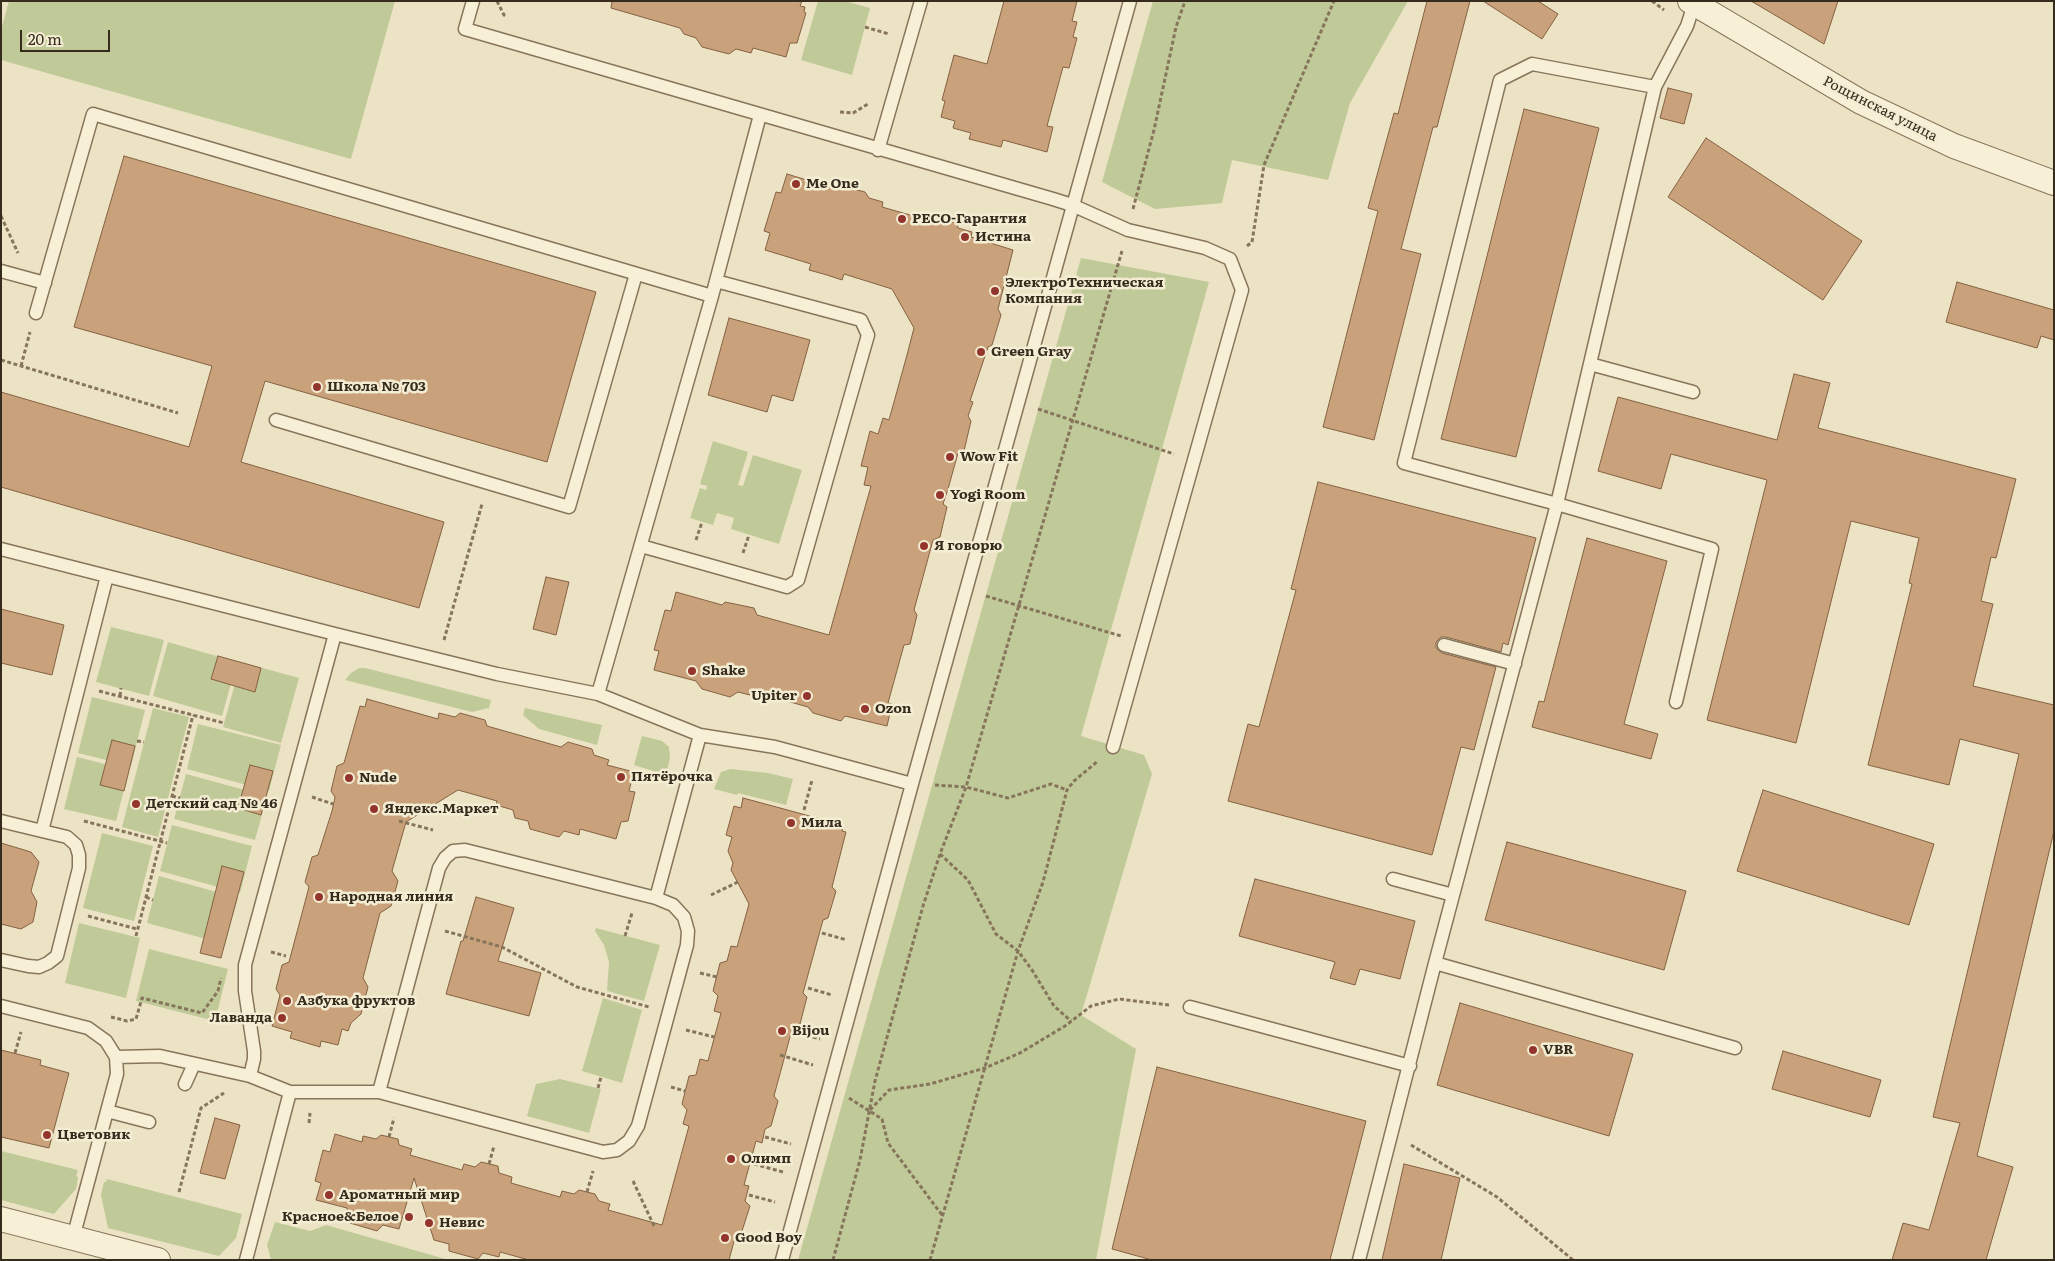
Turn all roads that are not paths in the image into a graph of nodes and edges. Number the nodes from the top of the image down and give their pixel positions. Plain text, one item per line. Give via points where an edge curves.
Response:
1 (472, 1) edge
2 (921, 1) edge
3 (1130, 1) edge
4 (1693, 2) edge
5 (1655, 87) junction
6 (760, 115) junction
7 (878, 150) junction
8 (2054, 183) edge
9 (1072, 204) junction
10 (1, 271) edge
11 (636, 274) junction
12 (716, 281) junction
13 (45, 283) junction
14 (712, 296) junction
15 (36, 312) road end
16 (1590, 364) junction
17 (1693, 392) dead end
18 (276, 420) dead end
19 (1558, 504) junction
20 (641, 546) junction
21 (1, 549) edge
22 (107, 576) junction
23 (335, 634) junction
24 (1444, 645) dead end
25 (1515, 664) junction
26 (598, 694) junction
27 (1676, 702) dead end
28 (700, 735) junction
29 (1113, 747) road end
30 (912, 784) junction
31 (1, 821) edge
32 (42, 831) junction
33 (1393, 879) dead end
34 (1453, 895) junction
35 (656, 898) junction
36 (1, 960) edge
37 (1435, 963) junction
38 (1, 1006) edge
39 (1190, 1007) road end
40 (1735, 1048) dead end
41 (116, 1058) junction
42 (194, 1064) junction
43 (1410, 1066) junction
44 (250, 1076) junction
45 (185, 1084) dead end
46 (290, 1092) junction
47 (379, 1092) junction
48 (107, 1111) junction
49 (149, 1122) dead end
50 (1, 1219) edge
51 (73, 1238) junction
52 (158, 1260) edge
53 (246, 1260) edge
54 (782, 1260) edge
55 (1359, 1260) edge

1 - 6 lane via 465,29
2 - 7 lane
3 - 9 lane
4 - 5 lane via 1688,26
4 - 8 street, Рощинская улица via 1861,102 1954,146
5 - 16 lane
5 - 19 lane via 1532,64 1500,80 1404,464
6 - 7 lane
6 - 12 lane
7 - 9 lane
9 - 29 lane via 1128,230 1205,248 1230,259 1242,290
9 - 30 lane
10 - 13 lane
11 - 13 lane via 93,114
11 - 14 lane
11 - 18 lane via 569,507
12 - 14 lane
12 - 20 lane via 862,320 868,336 798,580 786,587
13 - 15 lane
14 - 20 lane
16 - 17 lane
16 - 19 lane
19 - 25 lane
19 - 27 lane via 1712,549
20 - 26 lane
21 - 22 lane
22 - 23 lane
22 - 32 lane
23 - 26 lane via 497,674
23 - 44 lane via 245,965 245,991 254,1050
24 - 25 lane
25 - 34 lane
26 - 28 lane
28 - 30 lane via 775,747
28 - 35 lane
30 - 54 lane
31 - 32 lane
32 - 36 lane via 67,837 76,845 80,855 57,956 38,967
33 - 34 lane
34 - 37 lane
35 - 47 lane via 465,850 453,851 439,868
35 - 47 lane via 673,905 684,917 687,945 638,1126 629,1141 617,1150 603,1152
37 - 40 lane
37 - 43 lane
38 - 41 lane via 88,1028 106,1041
39 - 43 lane
41 - 42 lane via 160,1056
41 - 48 lane via 117,1074
42 - 44 lane
42 - 45 lane
43 - 55 lane
44 - 46 lane
46 - 47 lane
46 - 53 lane
48 - 49 lane
48 - 51 lane
50 - 51 street
51 - 52 street

